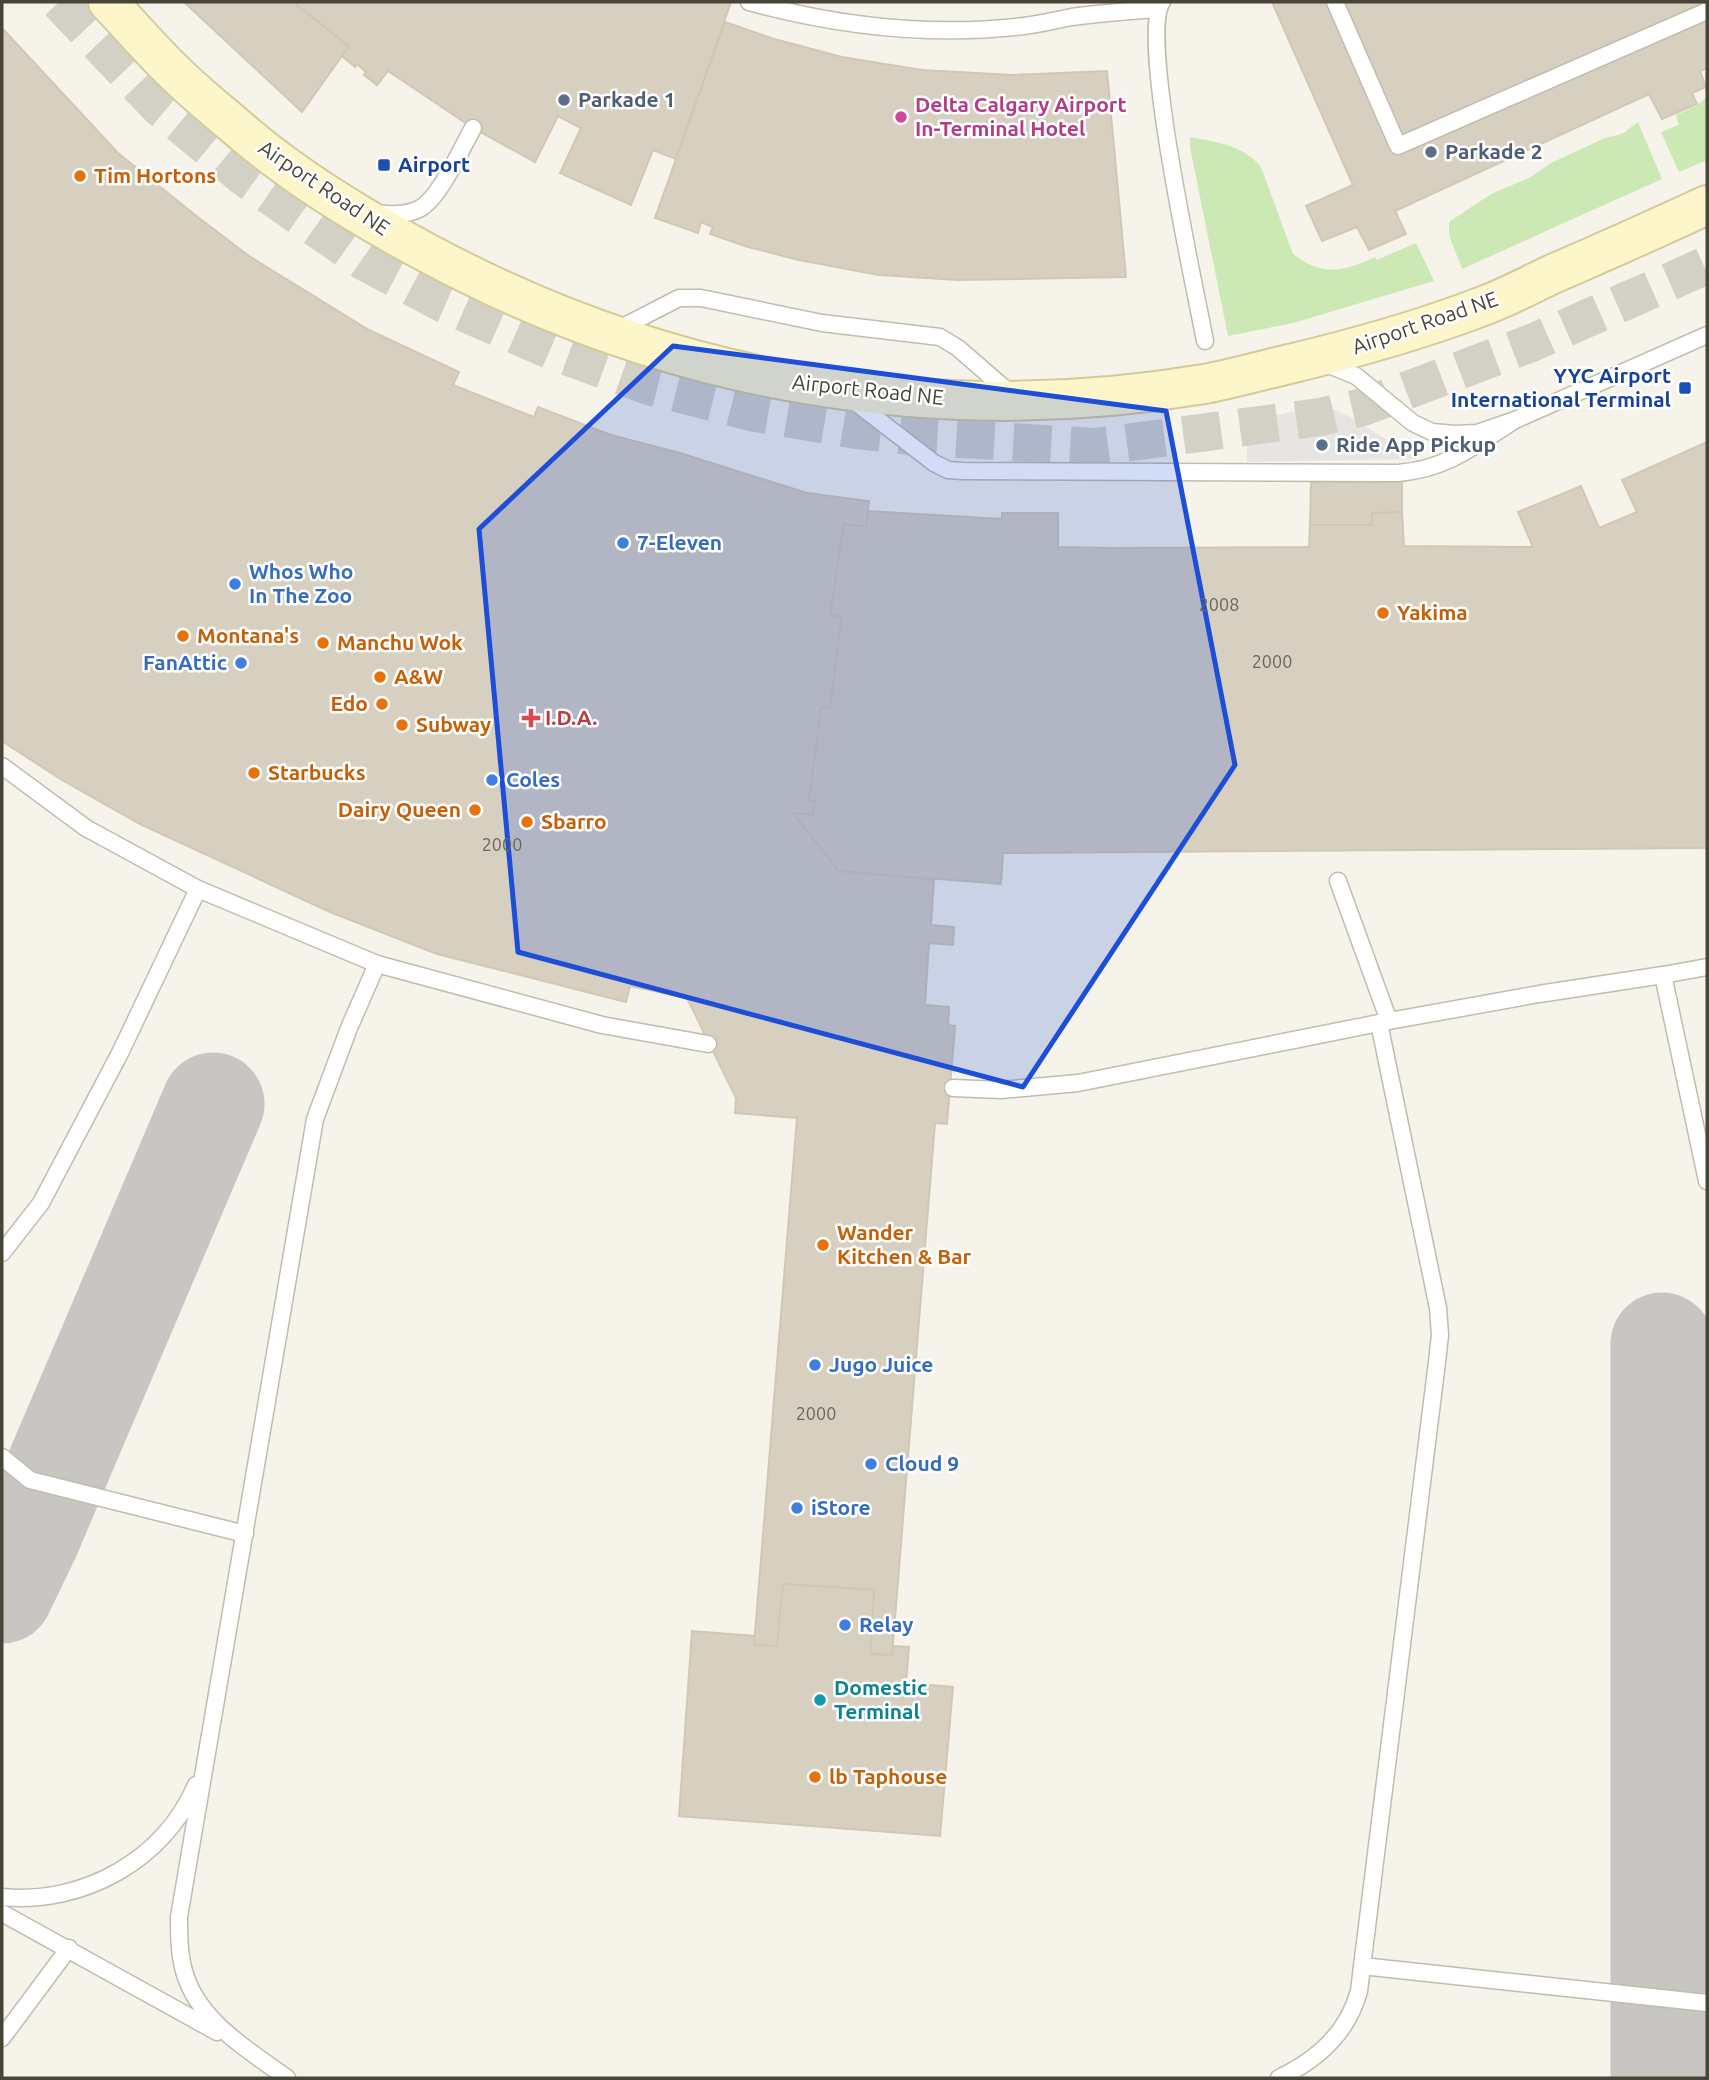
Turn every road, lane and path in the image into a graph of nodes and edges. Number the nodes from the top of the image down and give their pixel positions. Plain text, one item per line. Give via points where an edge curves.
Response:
1 (108, 2) edge
2 (749, 2) edge
3 (1335, 2) edge
4 (1159, 4) edge
5 (1707, 11) edge
6 (473, 128) dead end
7 (1707, 205) edge
8 (349, 209) junction
9 (609, 335) junction
10 (1707, 335) edge
11 (1205, 341) dead end
12 (1312, 358) junction
13 (840, 390) junction
14 (1018, 401) junction
15 (1515, 420) junction
16 (2, 766) edge
17 (1338, 881) dead end
18 (198, 889) junction
19 (377, 964) junction
20 (1707, 967) edge
21 (1663, 975) junction
22 (1384, 1022) junction
23 (708, 1044) dead end
24 (953, 1088) dead end
25 (1707, 1181) edge
26 (2, 1253) edge
27 (2, 1457) edge
28 (245, 1534) junction
29 (203, 1770) junction
30 (2, 1897) edge
31 (2, 1913) edge
32 (69, 1948) junction
33 (1362, 1966) junction
34 (1707, 2003) edge
35 (2, 2038) edge
36 (241, 2045) junction
37 (287, 2078) edge
38 (1279, 2078) edge

1 - 8 main road, Airport Road NE via 175,73 250,139
2 - 4 lane via 842,23 964,30 1025,26
3 - 5 lane via 1398,146
4 - 11 lane via 1156,53 1162,108
6 - 8 lane via 432,199 419,209 383,215
7 - 12 main road, Airport Road NE via 1485,305
8 - 9 main road, Airport Road NE via 475,278
9 - 13 main road, Airport Road NE via 712,366
9 - 14 lane via 679,298 701,298 822,323 940,337
10 - 15 lane
12 - 14 main road, Airport Road NE via 1206,383
12 - 15 lane via 1356,376 1413,423 1432,432 1478,433
13 - 14 main road, Airport Road NE via 928,399
13 - 15 lane via 934,463 963,471 1420,471 1456,457
16 - 18 lane via 86,828
17 - 22 lane
18 - 19 lane
18 - 26 lane via 120,1053 41,1203
19 - 23 lane via 602,1025
19 - 28 lane via 316,1119
20 - 21 lane
21 - 22 lane
21 - 25 lane
22 - 24 lane via 1078,1083 1001,1090
22 - 33 lane via 1440,1335
27 - 28 lane via 30,1480
28 - 29 lane
29 - 30 lane via 162,1838 126,1867 61,1894
29 - 36 lane via 179,1917 179,1944 194,1994 212,2019
31 - 32 lane
32 - 35 lane
32 - 36 lane
33 - 34 lane
33 - 38 lane via 1354,2011 1344,2027 1315,2057
36 - 37 lane

